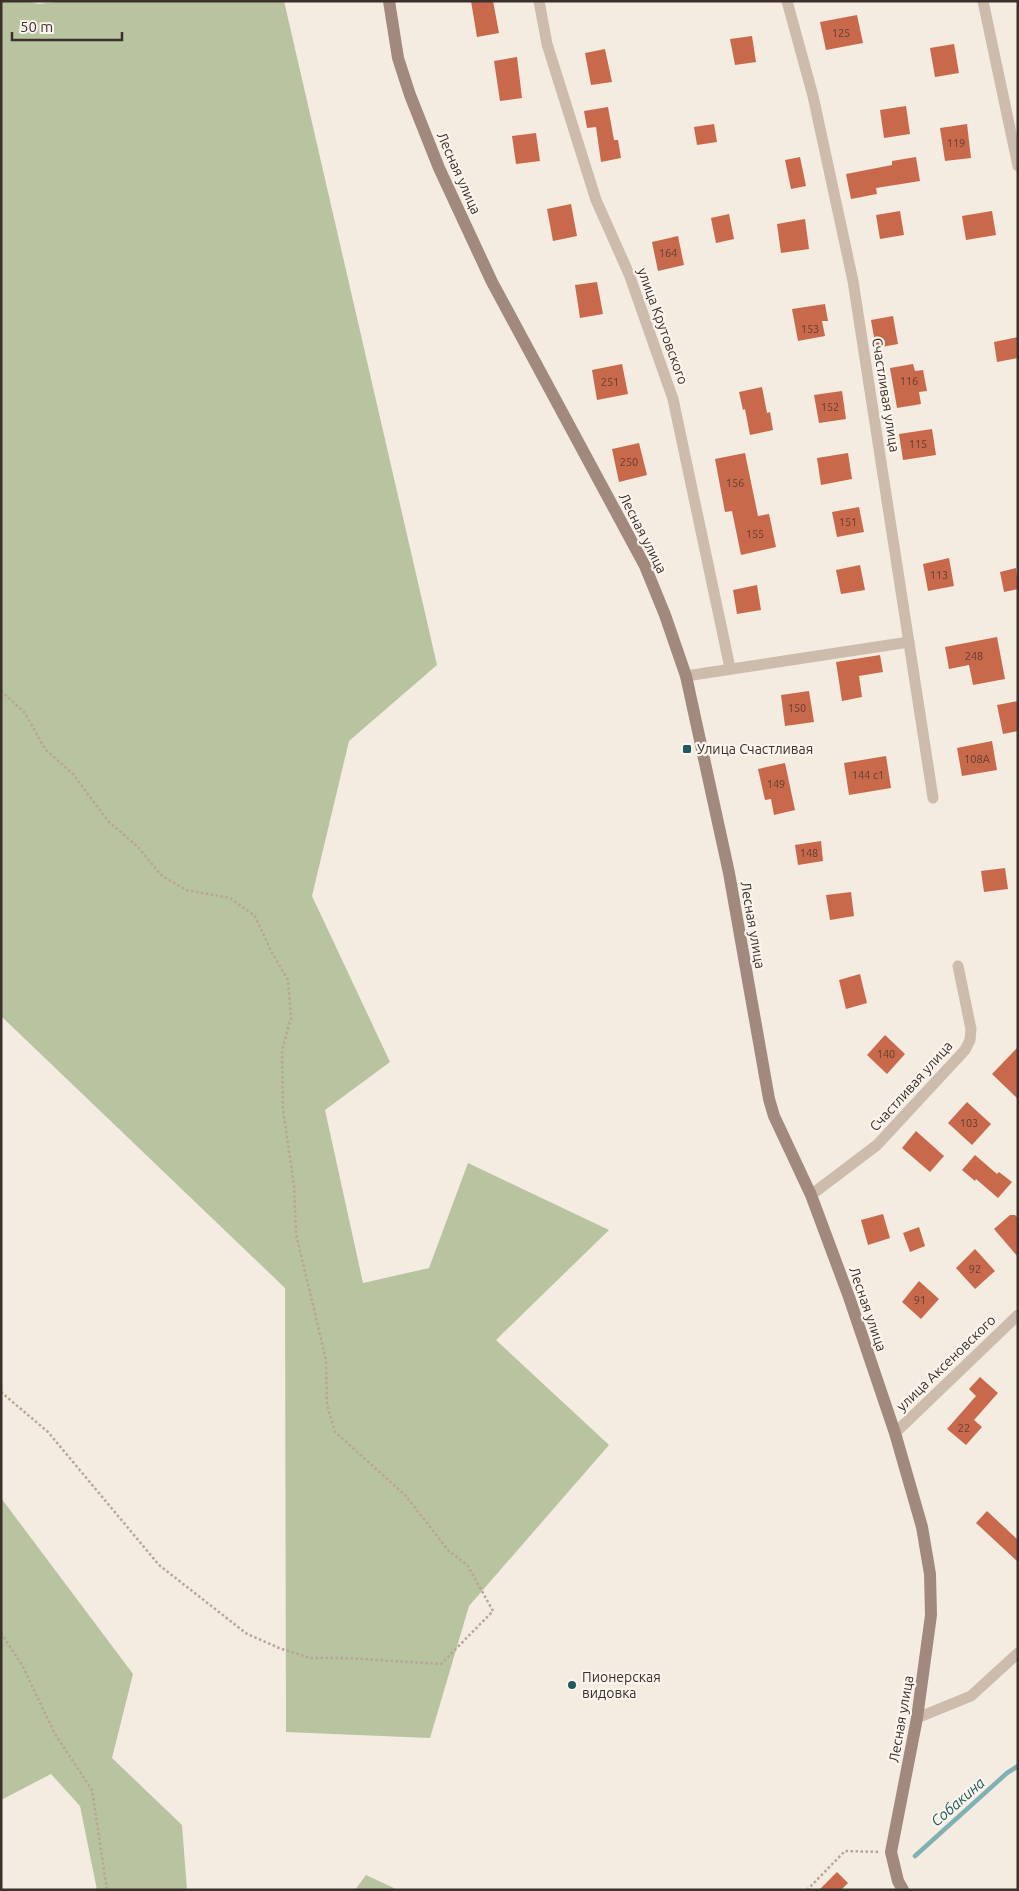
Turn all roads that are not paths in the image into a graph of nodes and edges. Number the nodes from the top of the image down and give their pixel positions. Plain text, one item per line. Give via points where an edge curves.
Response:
1 (388, 1) edge
2 (539, 1) edge
3 (787, 1) edge
4 (983, 1) edge
5 (1018, 166) edge
6 (909, 642) junction
7 (730, 668) junction
8 (686, 676) junction
9 (933, 798) dead end
10 (958, 966) dead end
11 (810, 1196) junction
12 (1018, 1315) edge
13 (895, 1434) junction
14 (1018, 1653) edge
15 (917, 1718) junction
16 (903, 1890) edge

1 - 8 main road, Лесная улица via 398,58 439,168 492,282 645,566
2 - 7 street, улица Крутовского via 547,44 596,200 629,274 673,399
3 - 6 street, Счастливая улица via 813,96 853,281
4 - 5 street
6 - 7 street
6 - 9 street, Счастливая улица
7 - 8 street
8 - 11 main road, Лесная улица via 729,873 769,1099
10 - 11 street, Счастливая улица via 971,1029 965,1050 878,1145
11 - 13 main road, Лесная улица via 849,1297
12 - 13 street, улица Аксеновского
13 - 15 main road, Лесная улица via 922,1526 930,1574 931,1615
14 - 15 street via 971,1696
15 - 16 main road, Лесная улица via 891,1852

